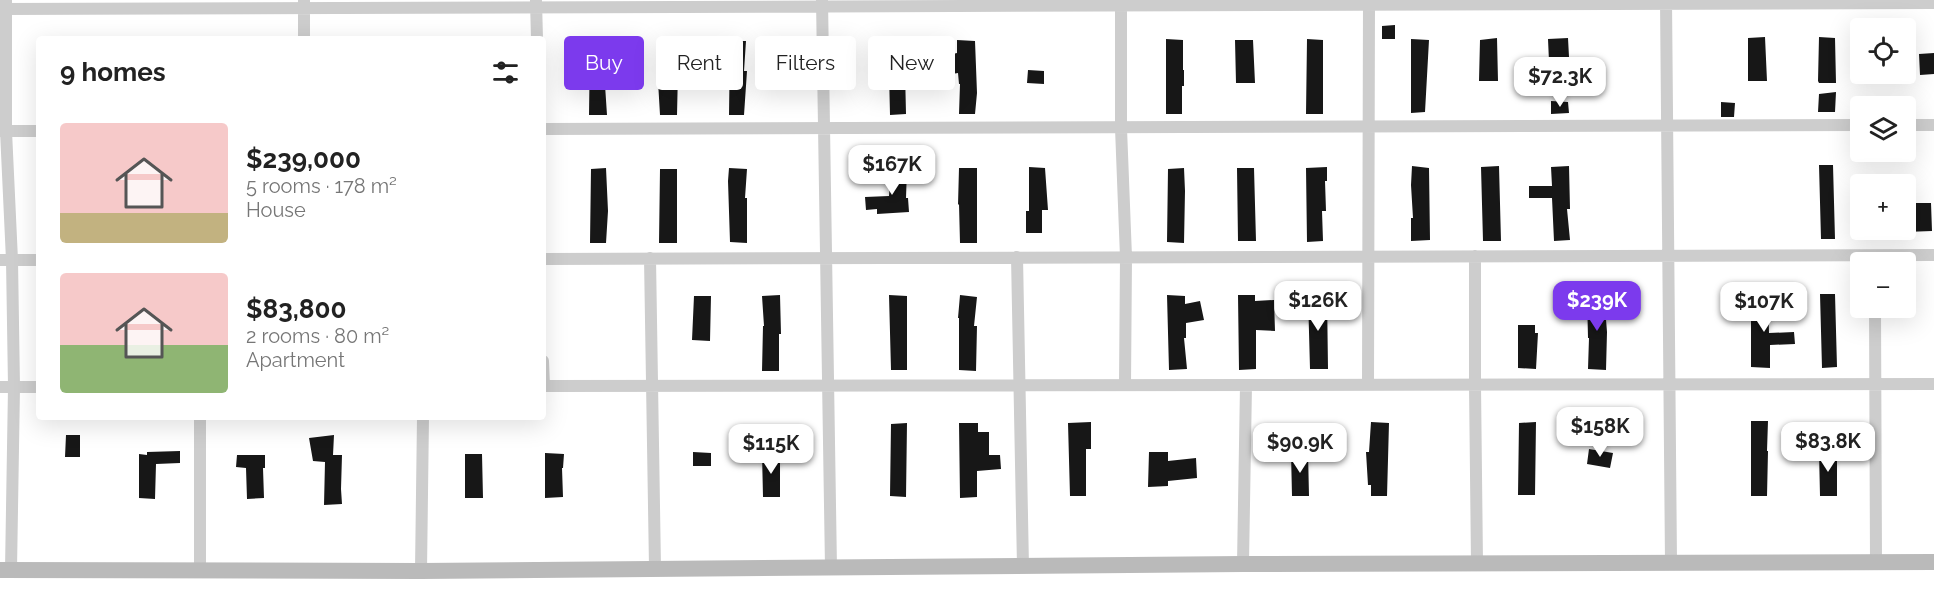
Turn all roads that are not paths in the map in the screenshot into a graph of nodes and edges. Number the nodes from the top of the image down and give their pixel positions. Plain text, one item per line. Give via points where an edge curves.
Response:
1 (1369, 2) edge
2 (1475, 2) edge
3 (1666, 2) edge
4 (1873, 2) edge
5 (822, 3) edge
6 (1020, 3) edge
7 (1121, 3) edge
8 (1934, 3) edge
9 (304, 4) edge
10 (536, 4) edge
11 (650, 4) edge
12 (4, 6) edge
13 (304, 36) edge
14 (537, 36) edge
15 (1850, 125) edge
16 (1916, 125) edge
17 (1934, 125) edge
18 (1667, 126) junction
19 (1369, 127) junction
20 (825, 128) junction
21 (1121, 128) junction
22 (546, 129) edge
23 (3, 131) edge
24 (36, 131) edge
25 (1934, 255) edge
26 (1368, 256) junction
27 (1475, 256) junction
28 (1669, 256) junction
29 (1916, 256) edge
30 (1126, 257) junction
31 (546, 258) edge
32 (650, 258) junction
33 (827, 258) junction
34 (1017, 258) junction
35 (1850, 259) edge
36 (6, 260) edge
37 (36, 260) edge
38 (1875, 318) edge
39 (1670, 384) junction
40 (1875, 384) junction
41 (1934, 384) edge
42 (1018, 385) junction
43 (1125, 385) junction
44 (1246, 385) junction
45 (1368, 385) junction
46 (1475, 385) junction
47 (546, 386) edge
48 (651, 386) junction
49 (828, 386) junction
50 (0, 387) edge
51 (14, 387) junction
52 (36, 387) edge
53 (200, 420) edge
54 (423, 420) edge
55 (1876, 562) junction
56 (1934, 562) edge
57 (1477, 563) junction
58 (1671, 563) junction
59 (1243, 564) junction
60 (1023, 567) junction
61 (655, 568) junction
62 (831, 568) junction
63 (6, 570) edge
64 (421, 571) junction
65 (201, 572) junction

1 - 2 street
1 - 7 street
1 - 19 street
2 - 3 street
3 - 4 street
3 - 18 street
4 - 8 street
5 - 6 street
5 - 11 street
5 - 20 street
6 - 7 street
7 - 21 street
9 - 10 street
9 - 12 street
9 - 13 street
10 - 11 street
10 - 14 street
12 - 23 street
15 - 18 street
16 - 17 street
18 - 19 street
18 - 28 street
19 - 21 street
19 - 26 street
20 - 21 street
20 - 22 street
20 - 33 street
21 - 30 street
23 - 24 street
23 - 36 street
25 - 29 street
26 - 27 street
26 - 30 street
26 - 45 street
27 - 28 street
27 - 46 street
28 - 35 street
28 - 39 street
30 - 34 street
30 - 43 street
31 - 32 street
32 - 33 street
32 - 48 street
33 - 34 street
33 - 49 street
34 - 42 street
36 - 37 street
36 - 51 street
38 - 40 street
39 - 40 street
39 - 46 street
39 - 58 street
40 - 41 street
40 - 55 street
42 - 43 street
42 - 49 street
42 - 60 street
43 - 44 street
44 - 45 street
44 - 59 street
45 - 46 street
46 - 57 street
47 - 48 street
48 - 49 street
48 - 61 street
49 - 62 street
50 - 51 street
51 - 52 street
51 - 63 street
53 - 65 street
54 - 64 street
55 - 56 street
55 - 58 street
57 - 58 street
57 - 59 street
59 - 60 street
60 - 62 street
61 - 62 street
61 - 64 street
63 - 65 street
64 - 65 street

